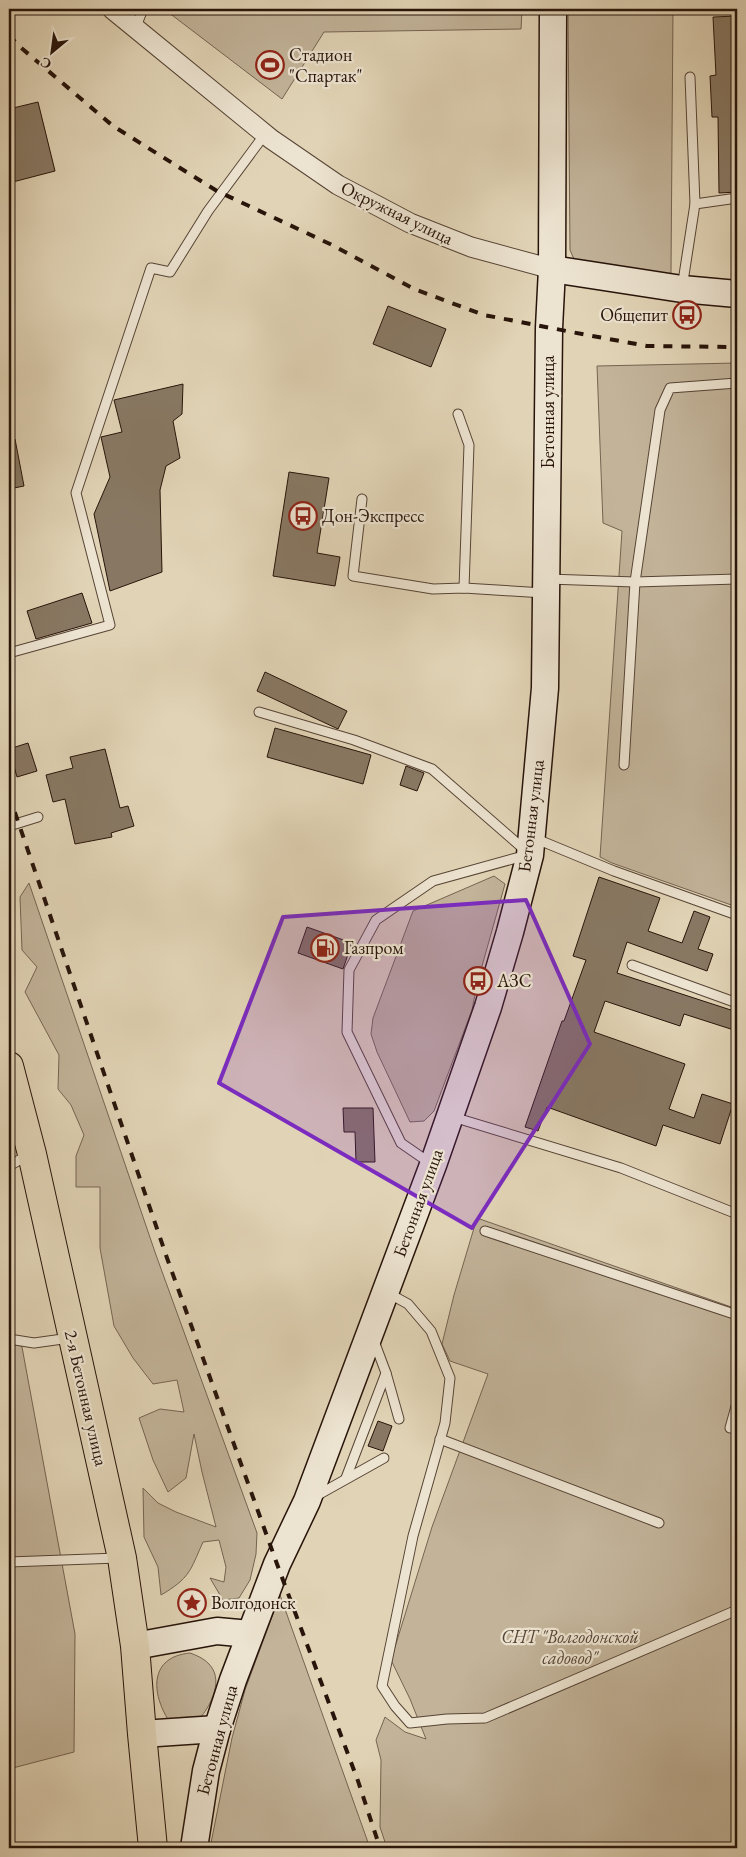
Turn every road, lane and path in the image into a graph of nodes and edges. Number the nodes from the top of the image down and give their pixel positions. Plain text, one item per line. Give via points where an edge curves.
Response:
1 (112, 9) edge
2 (143, 9) edge
3 (553, 9) edge
4 (135, 30) junction
5 (690, 77) dead end
6 (265, 134) junction
7 (737, 198) edge
8 (695, 204) junction
9 (552, 268) junction
10 (682, 289) junction
11 (737, 294) edge
12 (737, 383) edge
13 (458, 414) dead end
14 (362, 499) dead end
15 (737, 578) edge
16 (635, 582) junction
17 (547, 586) junction
18 (464, 588) junction
19 (9, 653) edge
20 (259, 712) dead end
21 (624, 764) dead end
22 (38, 816) dead end
23 (9, 826) edge
24 (531, 846) junction
25 (737, 915) edge
26 (632, 965) dead end
27 (737, 1003) edge
28 (9, 1066) edge
29 (450, 1117) junction
30 (20, 1160) edge
31 (433, 1165) junction
32 (737, 1214) edge
33 (485, 1231) dead end
34 (386, 1292) junction
35 (737, 1315) edge
36 (370, 1332) junction
37 (73, 1338) junction
38 (9, 1339) edge
39 (386, 1373) junction
40 (737, 1403) edge
41 (399, 1419) dead end
42 (730, 1428) dead end
43 (440, 1439) junction
44 (384, 1458) dead end
45 (346, 1478) junction
46 (307, 1500) junction
47 (659, 1523) dead end
48 (122, 1558) junction
49 (9, 1562) edge
50 (737, 1610) edge
51 (250, 1634) junction
52 (135, 1646) junction
53 (217, 1729) junction
54 (142, 1734) junction
55 (142, 1848) edge
56 (153, 1848) edge
57 (194, 1848) edge

1 - 4 street, Окружная улица
2 - 4 lane
3 - 9 main road, Бетонная улица
4 - 6 street, Окружная улица
5 - 8 lane
6 - 9 street, Окружная улица via 338,185 410,223 471,248
6 - 19 lane via 208,211 170,272 151,268 76,493 110,625
7 - 8 lane
8 - 10 lane
9 - 10 main road, Окружная улица
9 - 17 main road, Бетонная улица
10 - 11 main road, Окружная улица
12 - 16 lane via 670,388 660,410
13 - 18 lane via 469,445
14 - 18 lane via 353,576 433,589
15 - 16 lane
16 - 17 lane
16 - 21 lane
17 - 18 lane
17 - 24 main road, Бетонная улица via 545,688
20 - 24 lane via 354,740 432,769
22 - 23 lane
24 - 25 lane
24 - 29 main road, Бетонная улица via 488,1007
24 - 31 lane via 433,881 376,920 348,970 347,1032 401,1143
26 - 27 lane
28 - 30 main road, 2-я Бетонная улица
29 - 31 main road, Бетонная улица
29 - 32 lane via 621,1168
30 - 37 main road, 2-я Бетонная улица
31 - 34 main road, Бетонная улица
33 - 35 lane
34 - 36 main road, Бетонная улица
34 - 43 lane via 408,1304 431,1331 450,1378
36 - 39 lane
36 - 46 main road, Бетонная улица
37 - 38 lane via 34,1343
37 - 48 main road, 2-я Бетонная улица
39 - 41 lane
39 - 45 lane
40 - 42 lane
43 - 47 lane
43 - 50 lane via 413,1536 382,1686 410,1722 485,1718
44 - 45 lane
45 - 46 lane
46 - 51 main road, Бетонная улица via 277,1564
48 - 49 lane
48 - 52 main road, 2-я Бетонная улица
51 - 52 main road via 217,1631
51 - 53 main road, Бетонная улица
52 - 54 main road, 2-я Бетонная улица
53 - 54 main road
53 - 57 main road, Бетонная улица via 206,1771
54 - 55 main road, 2-я Бетонная улица
54 - 56 main road, 2-я Бетонная улица

